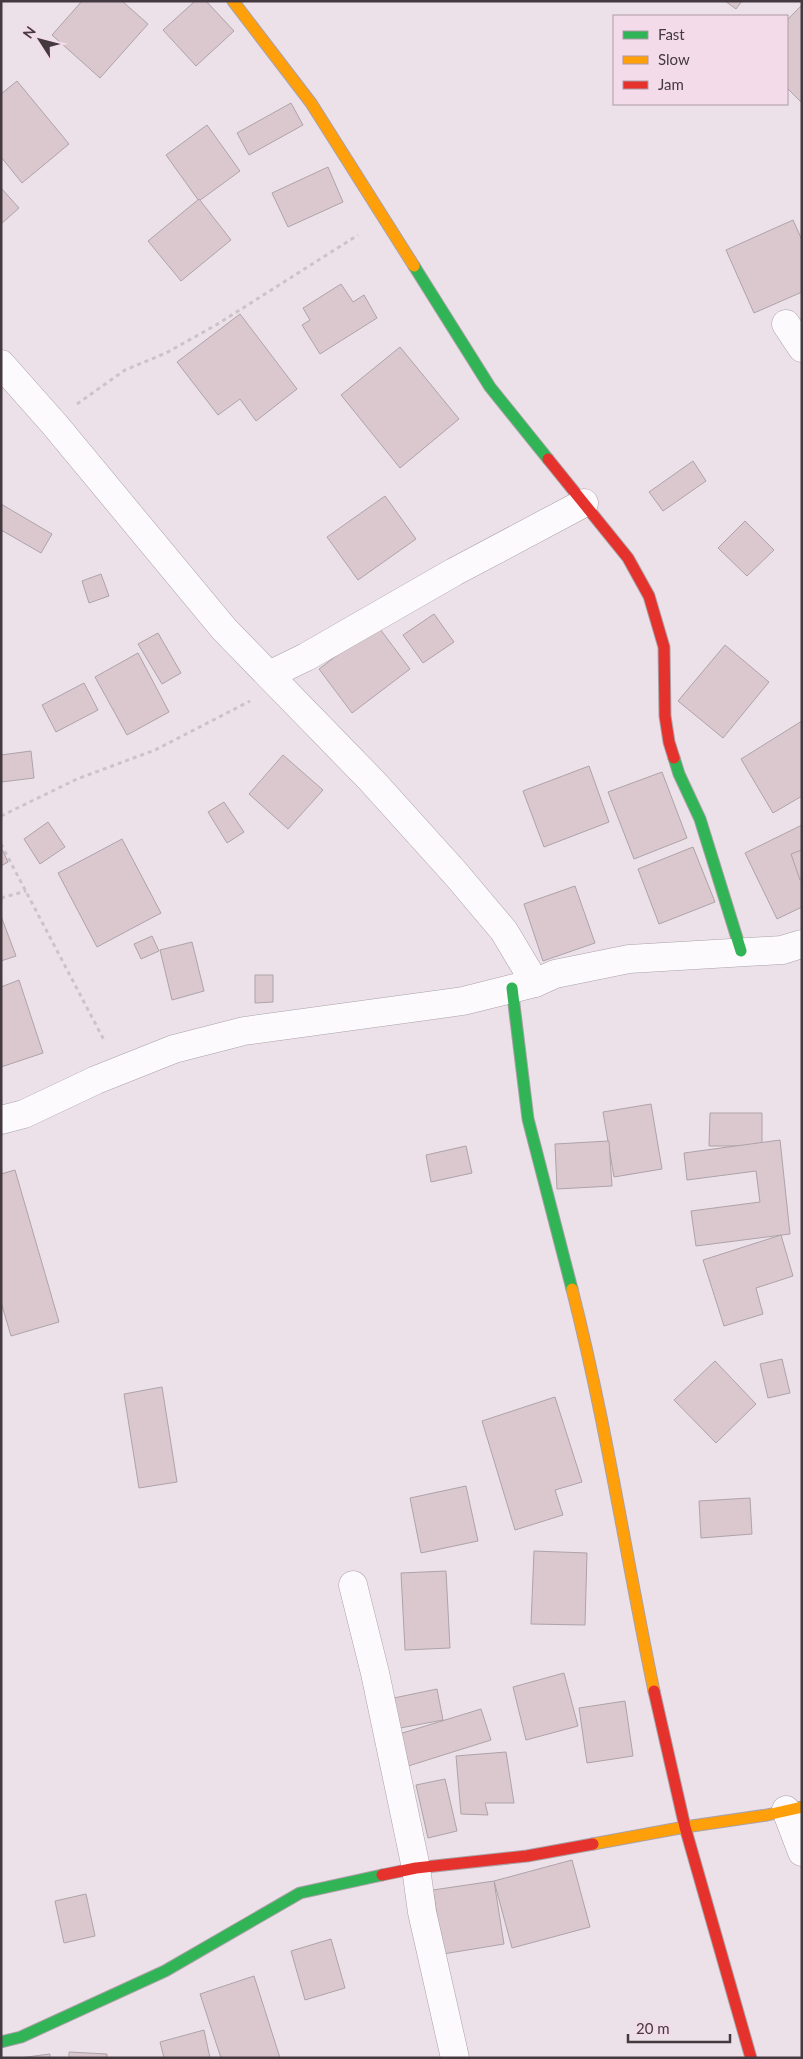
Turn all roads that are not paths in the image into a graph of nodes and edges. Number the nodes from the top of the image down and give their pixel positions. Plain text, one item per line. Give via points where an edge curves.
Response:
1 (233, 1) edge
2 (786, 324) dead end
3 (802, 348) edge
4 (1, 364) edge
5 (584, 503) junction
6 (274, 681) junction
7 (802, 944) edge
8 (742, 951) junction
9 (523, 985) junction
10 (1, 1120) edge
11 (353, 1585) dead end
12 (794, 1809) edge
13 (685, 1827) junction
14 (802, 1852) edge
15 (416, 1868) junction
16 (1, 2042) edge
17 (455, 2058) edge
18 (751, 2058) edge

1 - 5 street via 311,104 490,386
2 - 3 street
4 - 6 street via 224,628
5 - 6 street via 306,657
5 - 8 street via 628,558 649,596 664,647 665,716 678,774 700,819
6 - 9 street via 372,781 504,931
7 - 8 street via 782,950
8 - 9 street via 629,959 555,974
9 - 10 street via 434,1006 244,1031 174,1049 96,1080 24,1114
9 - 13 street via 528,1119 603,1424 633,1591
11 - 15 street
12 - 13 street
12 - 14 street
13 - 15 street via 527,1856
13 - 18 street
15 - 16 street via 300,1892 165,1972 21,2037
15 - 17 street via 424,1921

